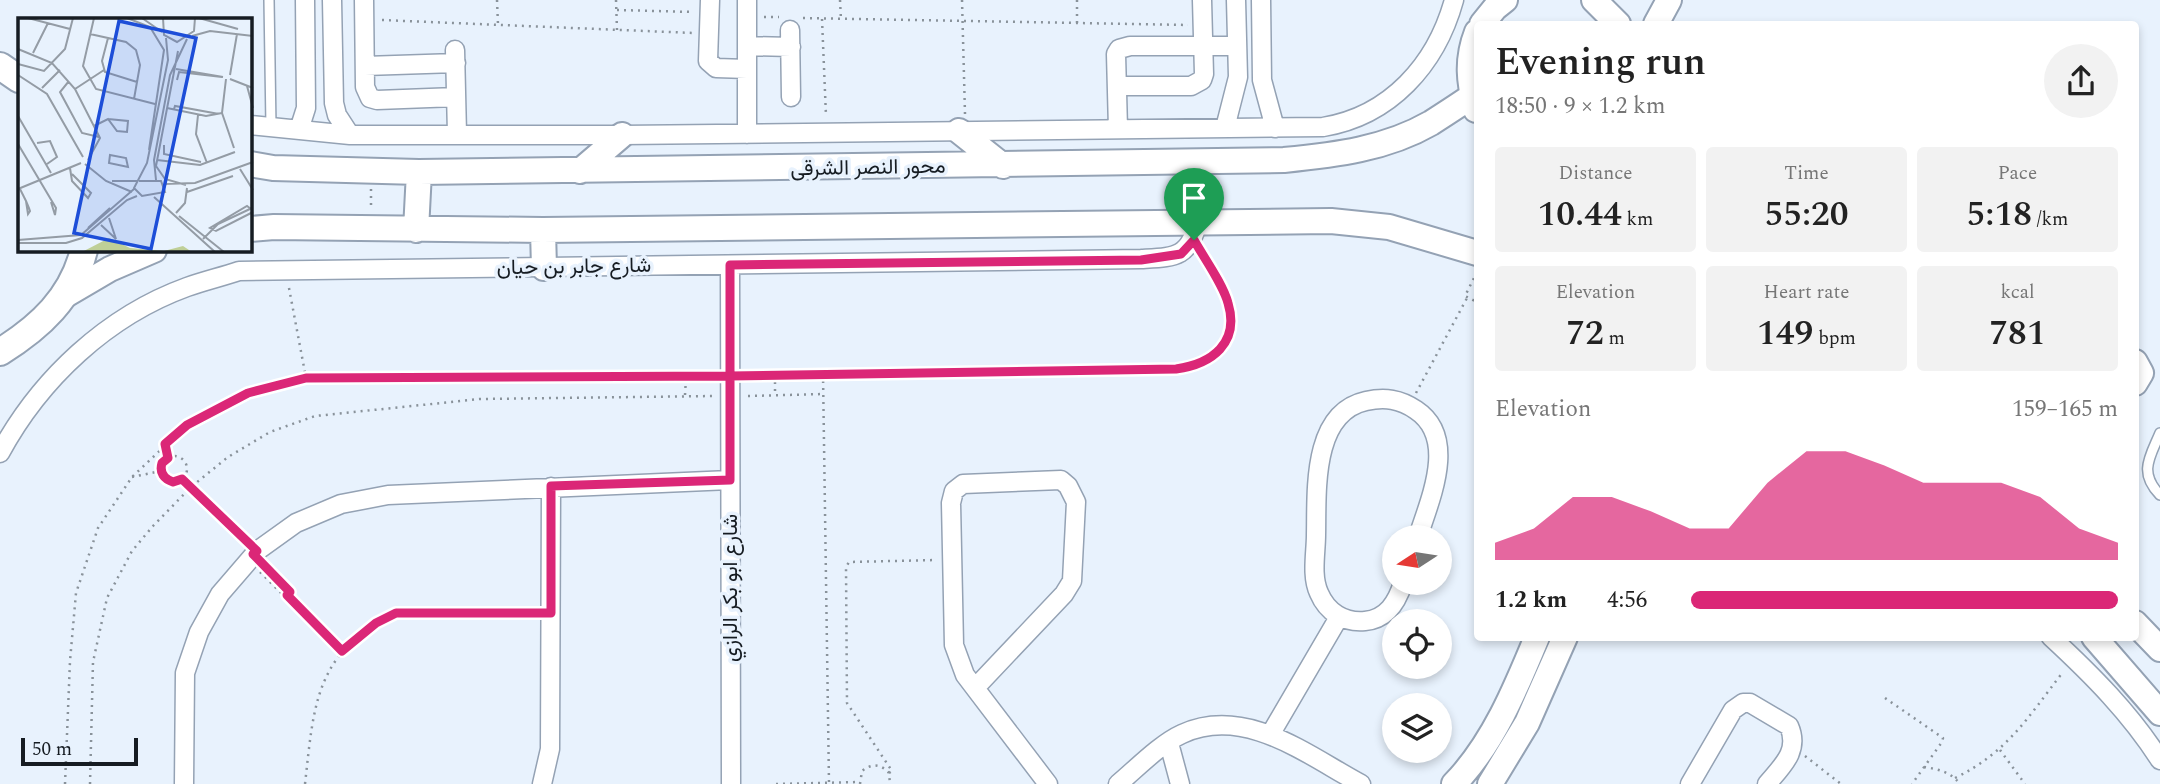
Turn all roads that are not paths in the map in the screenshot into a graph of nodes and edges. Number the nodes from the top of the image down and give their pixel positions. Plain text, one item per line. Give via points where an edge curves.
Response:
1 (269, 0) edge
2 (305, 0) edge
3 (332, 0) edge
4 (364, 0) edge
5 (1202, 0) edge
6 (1236, 0) edge
7 (1261, 0) edge
8 (1454, 0) edge
9 (1594, 0) edge
10 (1669, 0) edge
11 (710, 6) edge
12 (747, 8) edge
13 (1615, 21) edge
14 (1658, 21) edge
15 (1474, 43) edge
16 (1203, 45) junction
17 (747, 46) junction
18 (1237, 46) junction
19 (365, 66) junction
20 (747, 69) junction
21 (1118, 86) junction
22 (456, 97) junction
23 (791, 97) dead end
24 (1474, 98) edge
25 (1474, 104) edge
26 (252, 125) edge
27 (271, 127) junction
28 (1225, 128) junction
29 (1275, 128) junction
30 (1118, 129) junction
31 (299, 130) junction
32 (962, 131) junction
33 (457, 134) junction
34 (747, 134) junction
35 (351, 135) junction
36 (622, 135) junction
37 (252, 164) edge
38 (1003, 166) junction
39 (580, 171) junction
40 (419, 172) junction
41 (252, 229) edge
42 (416, 230) junction
43 (543, 230) junction
44 (1196, 231) junction
45 (83, 252) edge
46 (149, 252) edge
47 (1474, 252) edge
48 (730, 265) junction
49 (544, 268) junction
50 (64, 296) junction
51 (8, 347) edge
52 (0, 365) edge
53 (2160, 433) edge
54 (0, 453) edge
55 (730, 480) junction
56 (551, 486) junction
57 (2160, 495) edge
58 (1421, 525) edge
59 (1398, 595) edge
60 (1339, 617) junction
61 (2139, 627) edge
62 (1535, 641) edge
63 (1563, 641) edge
64 (2055, 641) edge
65 (2097, 641) edge
66 (2160, 649) edge
67 (975, 688) junction
68 (2160, 713) edge
69 (1270, 735) junction
70 (1169, 743) junction
71 (2160, 760) edge
72 (184, 784) edge
73 (542, 784) edge
74 (731, 784) edge
75 (1048, 784) edge
76 (1118, 784) edge
77 (1180, 784) edge
78 (1361, 784) edge
79 (1454, 784) edge
80 (1490, 784) edge
81 (1690, 784) edge
82 (1767, 784) edge

1 - 27 lane
2 - 31 street via 306,108
3 - 35 street via 334,103
4 - 19 street
5 - 16 street
6 - 18 street
7 - 29 street via 1262,80
8 - 29 street via 1426,60 1380,107 1338,125
9 - 13 street
10 - 14 street
11 - 20 street via 708,61 711,66
12 - 17 street
15 - 24 street via 1468,64
16 - 18 street
16 - 21 street via 1204,74 1197,84
16 - 21 street via 1124,46 1116,54
17 - 20 street
17 - 23 street via 791,28
18 - 28 street via 1237,86
19 - 22 street via 366,93 377,100
19 - 22 street via 456,56
20 - 34 street
21 - 30 street
22 - 33 street
25 - 38 street, محور النصر الشرقى via 1384,144 1335,155
26 - 27 street
27 - 31 street
28 - 29 street
28 - 30 street
30 - 32 street
31 - 35 street
32 - 34 street
32 - 38 street
33 - 35 street
33 - 36 street
34 - 36 street
36 - 39 street
37 - 40 street, محور النصر الشرقى
38 - 39 street, محور النصر الشرقى
39 - 40 street, محور النصر الشرقى
40 - 42 street
41 - 42 street
42 - 43 street
43 - 44 street
43 - 49 street
44 - 47 street via 1331,221 1388,228
44 - 48 street, شارع جابر بن حيان via 1181,254 1141,260
45 - 50 main road
46 - 50 street
48 - 49 street, شارع جابر بن حيان
48 - 55 street, شارع ابو بكر الرازي
49 - 54 street, شارع جابر بن حيان via 239,271 185,287 135,312 89,344 48,382
50 - 51 main road via 43,322
51 - 52 main road
53 - 57 lane via 2147,467 2150,483
55 - 56 street
55 - 74 street, شارع ابو بكر الرازي
56 - 72 street via 388,495 341,504 296,523 253,555 220,593 185,673
56 - 73 street via 550,749
58 - 60 street via 1437,466 1437,435 1424,415 1409,405 1381,398 1343,412 1327,437 1318,466 1315,576 1323,602
59 - 60 street via 1393,606 1370,621
60 - 69 street
61 - 66 street
62 - 79 street via 1502,713 1478,755
63 - 80 street via 1527,723
64 - 71 street via 2099,682
65 - 68 street
67 - 67 street via 954,645 951,497 962,484 1061,480 1076,502 1072,581
67 - 75 street
69 - 70 street via 1228,724 1203,726
69 - 78 street
70 - 76 street
70 - 77 street
81 - 82 street via 1733,710 1744,704 1756,705 1790,726 1792,754

